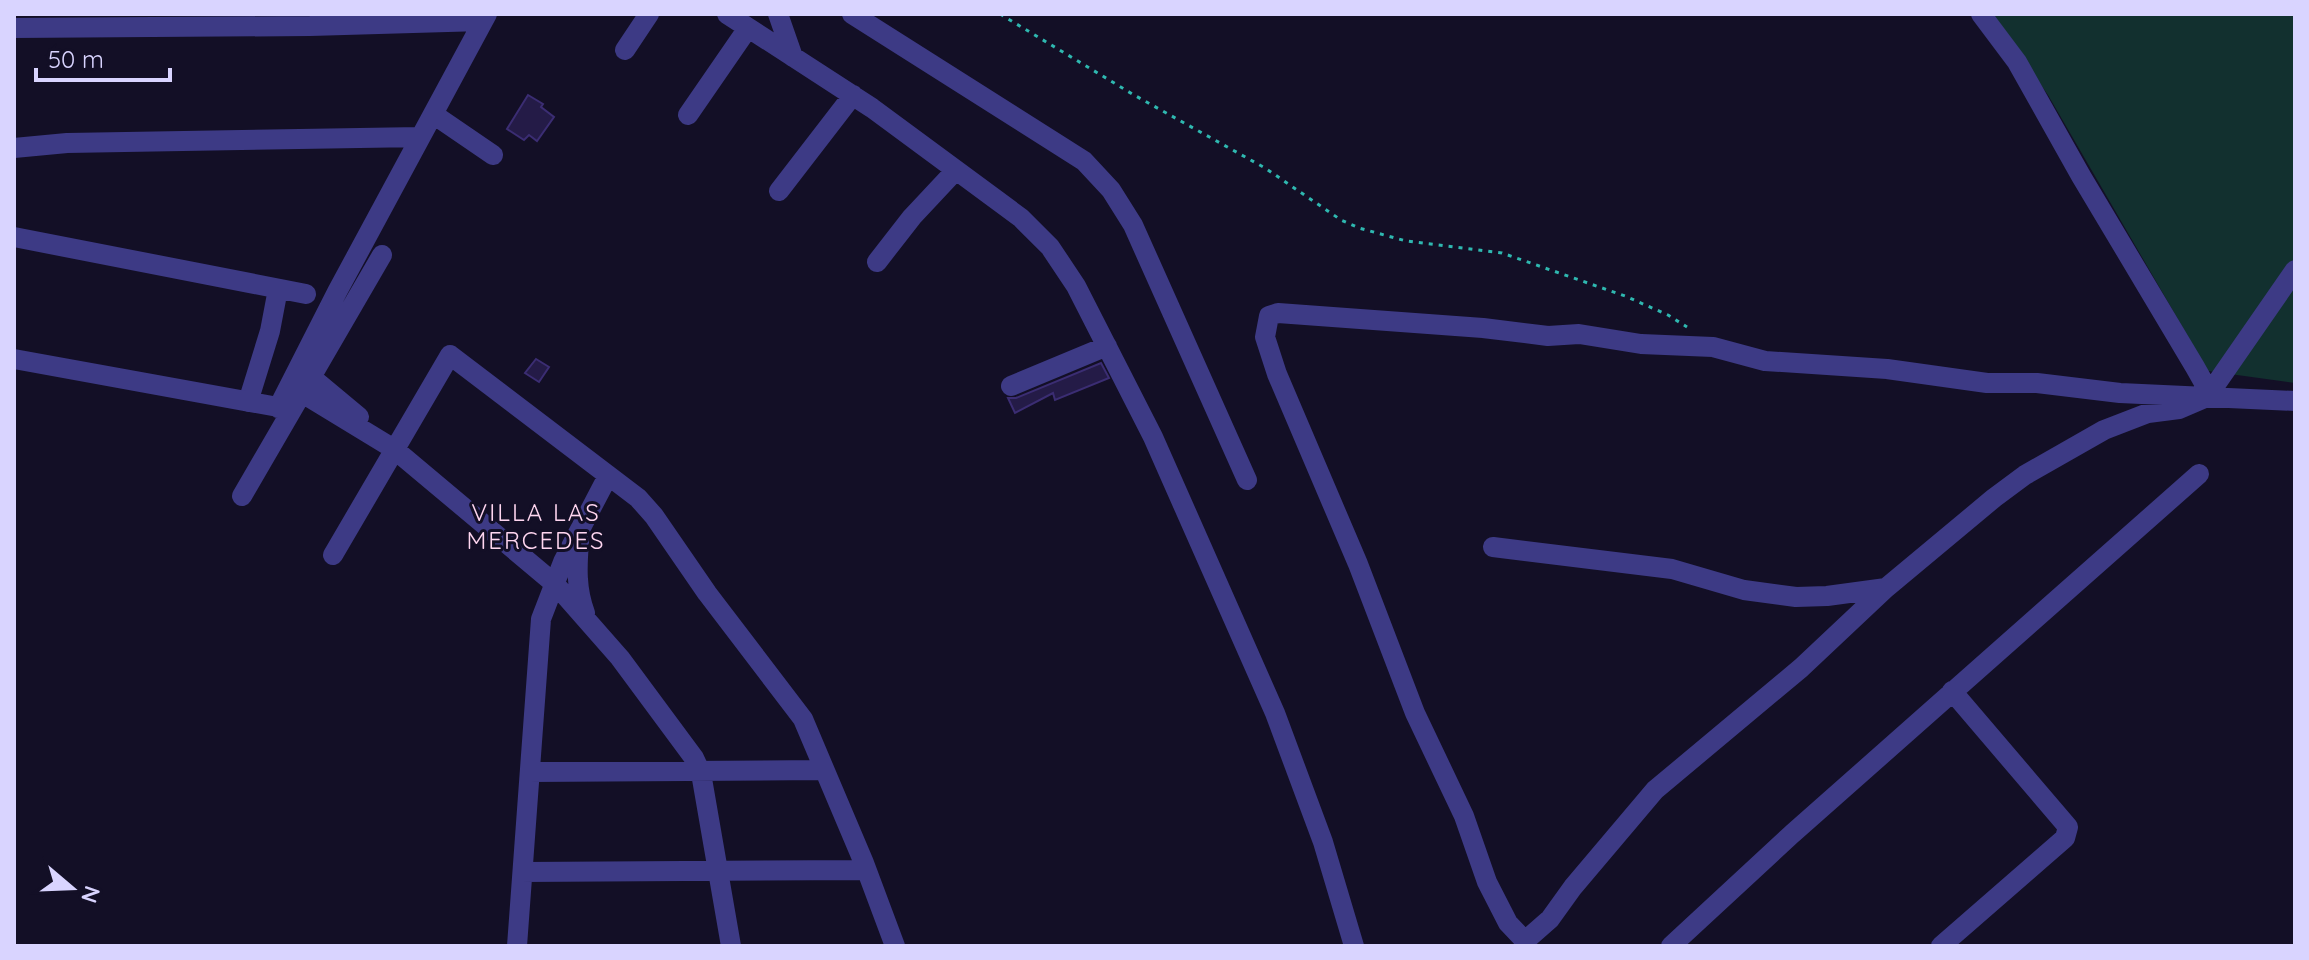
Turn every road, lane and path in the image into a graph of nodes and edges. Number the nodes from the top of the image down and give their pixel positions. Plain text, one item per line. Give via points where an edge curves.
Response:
1 (649, 14) edge
2 (727, 14) edge
3 (778, 14) edge
4 (852, 14) edge
5 (1000, 14) edge
6 (1981, 14) edge
7 (485, 18) edge
8 (14, 28) edge
9 (748, 28) junction
10 (625, 50) dead end
11 (793, 57) junction
12 (853, 95) junction
13 (433, 114) junction
14 (688, 115) dead end
15 (420, 137) junction
16 (14, 148) edge
17 (493, 155) dead end
18 (956, 170) junction
19 (779, 191) dead end
20 (14, 237) edge
21 (382, 255) dead end
22 (877, 262) dead end
23 (2295, 270) edge
24 (278, 289) junction
25 (306, 294) dead end
26 (1107, 346) junction
27 (1713, 347) junction
28 (14, 359) edge
29 (1011, 386) dead end
30 (296, 397) junction
31 (2207, 397) junction
32 (2295, 401) edge
33 (248, 402) junction
34 (394, 449) junction
35 (2199, 474) dead end
36 (608, 476) junction
37 (1247, 480) dead end
38 (242, 496) dead end
39 (579, 530) junction
40 (1493, 547) dead end
41 (333, 555) dead end
42 (555, 584) junction
43 (1886, 588) junction
44 (587, 619) junction
45 (1952, 691) junction
46 (822, 770) junction
47 (531, 772) junction
48 (701, 773) junction
49 (866, 870) junction
50 (718, 871) junction
51 (523, 872) junction
52 (517, 946) edge
53 (731, 946) edge
54 (895, 946) edge
55 (1354, 946) edge
56 (1671, 946) edge
57 (1941, 946) edge

1 - 10 street
2 - 9 street
3 - 11 street
4 - 37 street via 1084,161 1111,190 1133,225
5 - 27 path via 1265,168 1341,220 1406,241 1502,253 1593,284 1668,315
6 - 31 street via 2017,62 2195,367
7 - 8 street via 310,26
7 - 13 street
9 - 11 street
9 - 14 street
11 - 12 street
12 - 18 street
12 - 19 street
13 - 15 street
13 - 17 street
15 - 16 street
15 - 30 street via 337,292
18 - 22 street
18 - 26 street via 1021,218 1050,247
20 - 24 street
21 - 30 street
23 - 31 street
24 - 25 street
24 - 33 street
26 - 29 street
26 - 55 street via 1275,713 1323,842
27 - 31 street via 1765,361
27 - 43 street via 1348,317 1269,316 1265,337 1277,374 1487,882 1519,937 1525,941 1550,919 1655,790 1801,668
28 - 33 street
30 - 33 street
30 - 34 street
30 - 38 street
31 - 32 street
31 - 43 street via 2104,430 2025,475
34 - 36 street via 450,355
34 - 41 street
34 - 42 street
35 - 45 street
36 - 39 street
36 - 46 street via 654,516 803,719
39 - 42 street
39 - 44 street via 579,597
40 - 43 street via 1672,569 1744,590 1796,597
42 - 44 street
42 - 47 street via 541,619
44 - 48 street
45 - 56 street
45 - 57 street via 2068,832
46 - 48 street
46 - 49 street
47 - 48 street
47 - 51 street
48 - 50 street
49 - 50 street
49 - 54 street
50 - 51 street
50 - 53 street
51 - 52 street

